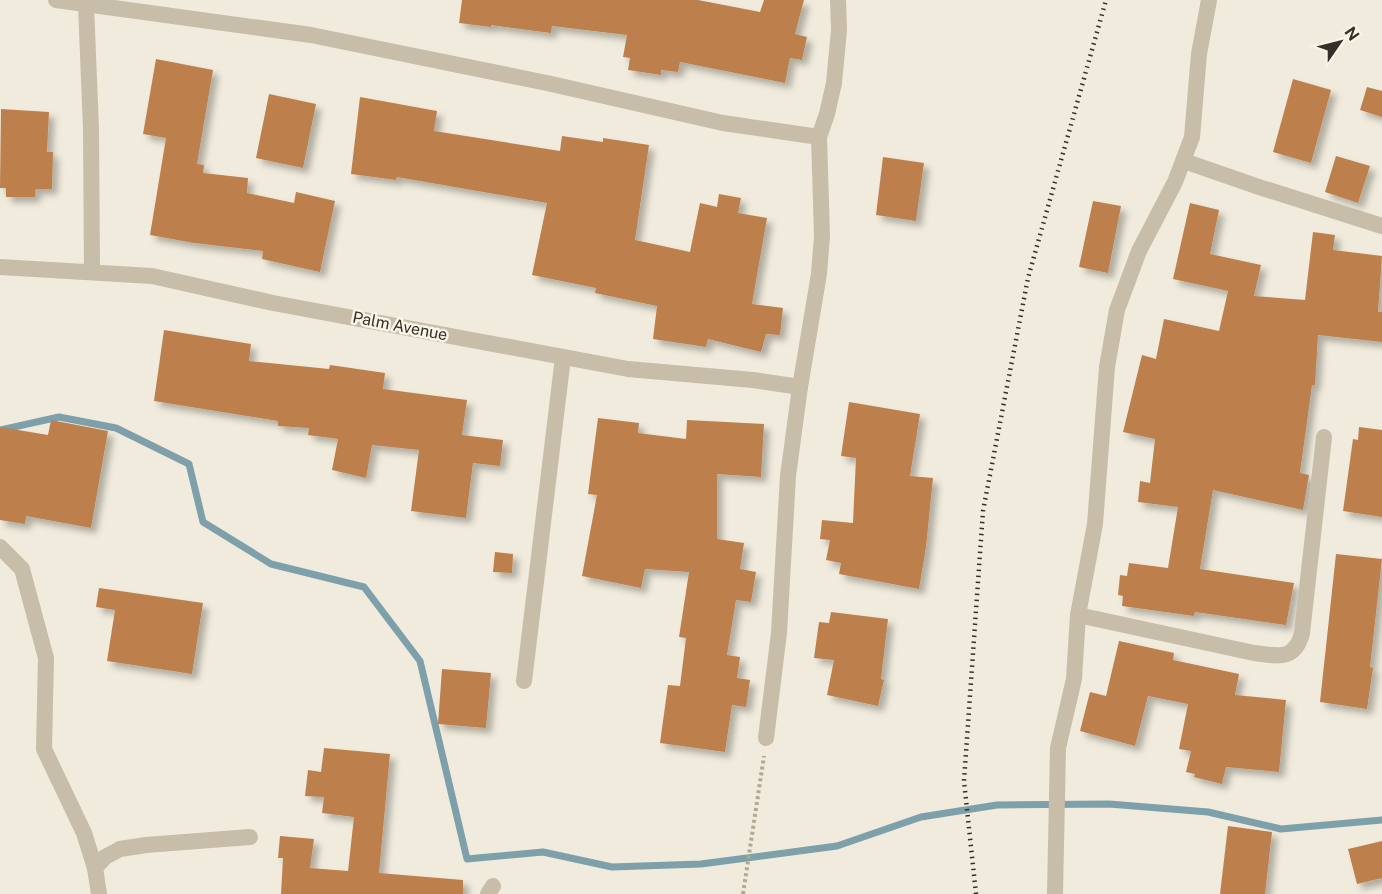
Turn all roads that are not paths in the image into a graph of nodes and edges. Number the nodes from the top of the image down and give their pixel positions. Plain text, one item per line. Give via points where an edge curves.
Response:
1 (56, 0) edge
2 (838, 0) edge
3 (1209, 0) edge
4 (86, 5) junction
5 (819, 137) junction
6 (1184, 161) junction
7 (1382, 226) edge
8 (0, 267) edge
9 (92, 271) junction
10 (563, 357) junction
11 (800, 387) junction
12 (1324, 437) dead end
13 (0, 547) edge
14 (1078, 615) junction
15 (524, 681) dead end
16 (766, 738) road end
17 (250, 837) dead end
18 (95, 868) junction
19 (99, 894) edge
20 (1055, 894) edge

1 - 4 street
2 - 5 street via 834,83
3 - 6 street via 1199,54 1192,137
4 - 5 street via 311,35 723,123
4 - 9 street via 92,129
5 - 11 street via 822,236
6 - 7 street
6 - 14 street via 1140,251 1117,310 1107,367 1095,524
8 - 9 street, Palm Avenue
9 - 10 street, Palm Avenue via 152,276 273,303
10 - 11 street, Palm Avenue via 628,369
10 - 15 street
11 - 16 street via 788,476 779,633
12 - 14 street via 1302,633 1293,651 1278,656 1254,653
13 - 18 street via 22,569 46,658 44,749 84,833
14 - 20 street via 1074,679 1058,748
17 - 18 street via 120,849
18 - 19 street

